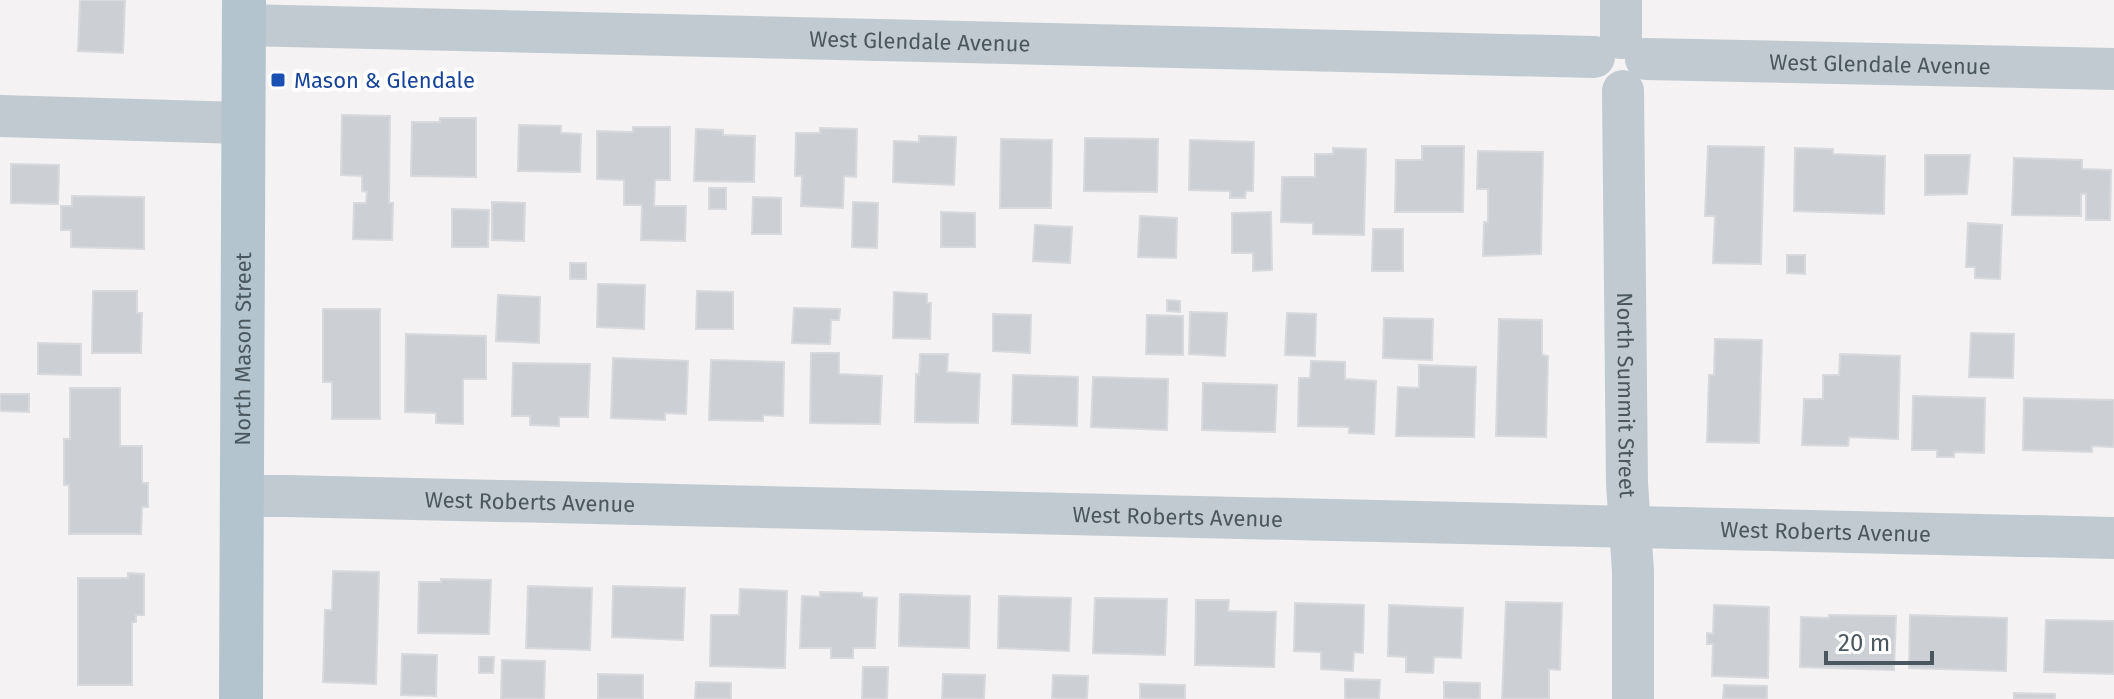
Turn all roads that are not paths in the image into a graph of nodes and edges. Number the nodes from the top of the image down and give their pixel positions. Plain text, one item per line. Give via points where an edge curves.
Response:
1 (244, 12) edge
2 (1621, 49) edge
3 (2114, 69) edge
4 (0, 116) edge
5 (242, 123) junction
6 (242, 496) junction
7 (1631, 527) junction
8 (2114, 538) edge
9 (241, 699) edge
10 (1633, 699) edge

1 - 2 street, West Glendale Avenue
1 - 5 main road, North Mason Street
2 - 3 street, West Glendale Avenue
2 - 7 street, North Summit Street
4 - 5 street
5 - 6 main road, North Mason Street
6 - 7 street, West Roberts Avenue
6 - 9 main road, North Mason Street
7 - 8 street, West Roberts Avenue
7 - 10 street, North Summit Street

